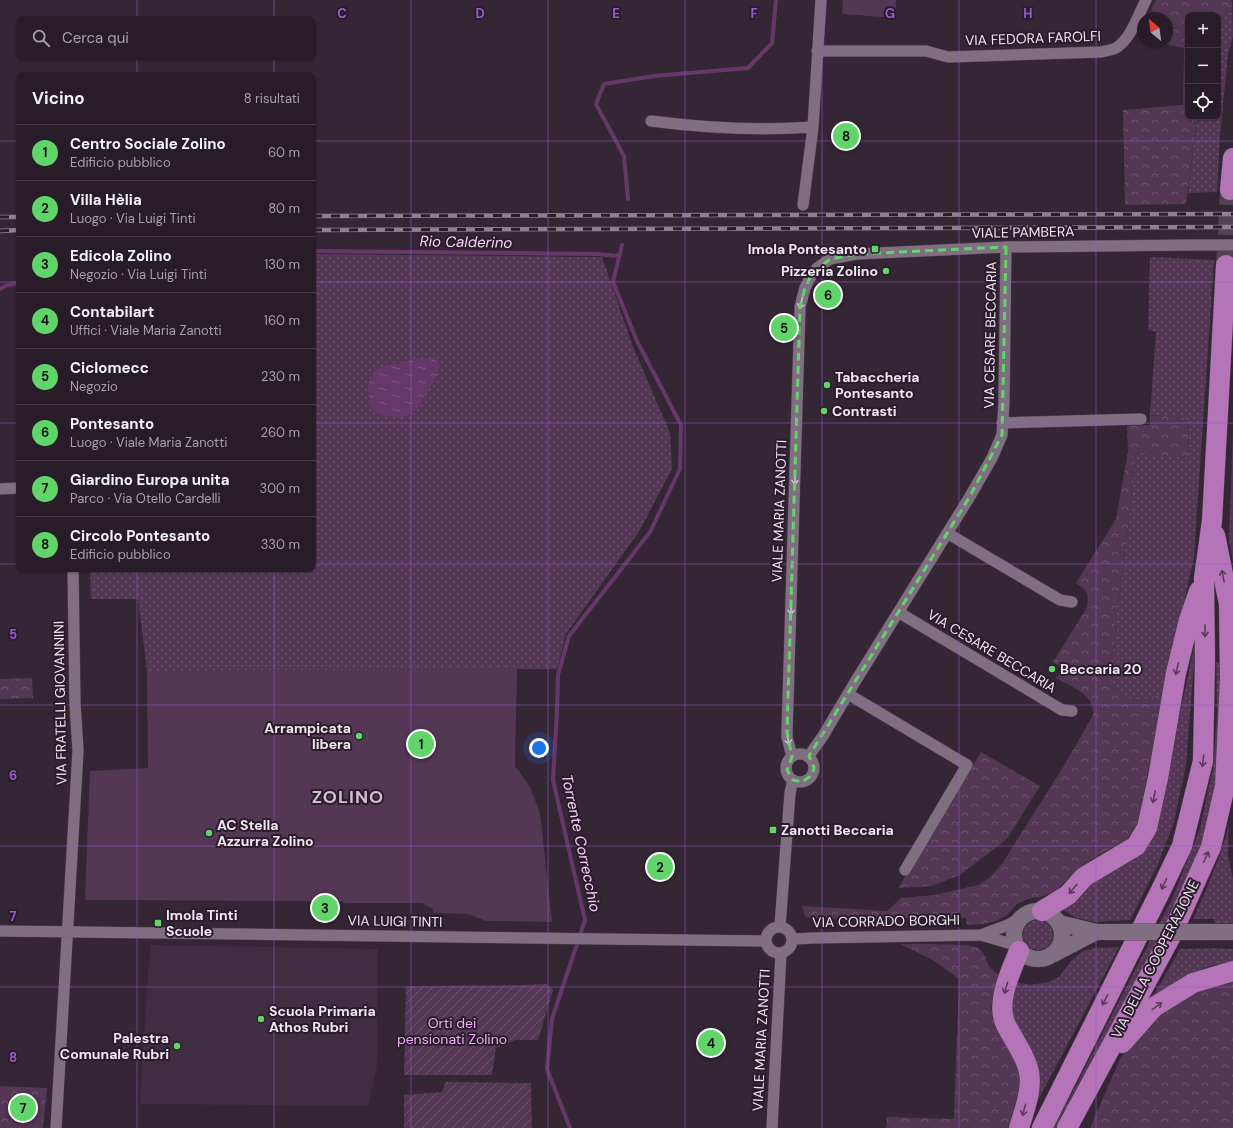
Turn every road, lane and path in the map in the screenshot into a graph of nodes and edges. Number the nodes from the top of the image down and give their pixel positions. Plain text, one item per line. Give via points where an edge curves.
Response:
1 (821, 0) edge
2 (1146, 0) edge
3 (817, 51) junction
4 (651, 121) dead end
5 (813, 127) junction
6 (1233, 158) edge
7 (1230, 190) dead end
8 (803, 205) dead end
9 (1233, 245) edge
10 (1006, 247) junction
11 (1226, 265) tunnel mouth
12 (817, 268) joint
13 (1140, 419) dead end
14 (1002, 423) junction
15 (16, 488) edge
16 (0, 489) edge
17 (1212, 521) junction
18 (947, 533) junction
19 (73, 572) edge
20 (1204, 578) junction
21 (1072, 602) dead end
22 (1229, 604) junction
23 (898, 612) junction
24 (1233, 628) edge
25 (848, 694) junction
26 (1072, 711) dead end
27 (792, 757) junction
28 (808, 757) junction
29 (793, 780) junction
30 (905, 870) dead end
31 (1033, 913) junction
32 (1059, 923) junction
33 (780, 926) junction
34 (0, 931) edge
35 (68, 932) junction
36 (1100, 932) junction
37 (1233, 932) edge
38 (981, 935) junction
39 (793, 939) junction
40 (766, 941) junction
41 (1017, 948) junction
42 (781, 953) junction
43 (1054, 954) junction
44 (1233, 971) edge
45 (1095, 1077) junction
46 (56, 1128) edge
47 (772, 1128) edge
48 (1019, 1128) edge
49 (1042, 1128) edge
50 (1067, 1128) edge

1 - 3 street
2 - 3 street, VIA FEDORA FAROLFI via 1124,42 1115,49 1101,52 948,57 926,51
3 - 5 street
4 - 5 street via 726,128
5 - 8 street
6 - 7 highway
9 - 10 street, VIALE PAMBERA, bridge
10 - 12 street, VIALE PAMBERA via 856,254 830,259
10 - 14 street, VIA CESARE BECCARIA
11 - 17 highway, VIA DELLA COOPERAZIONE
12 -> 27 street, VIALE MARIA ZANOTTI via 805,288 800,307 787,732
13 - 14 street, VIA CESARE BECCARIA
14 - 18 street, VIA CESARE BECCARIA via 1002,435 992,458
15 - 16 street
17 - 20 highway, VIA DELLA COOPERAZIONE
22 -> 17 highway, VIA DELLA COOPERAZIONE
18 - 21 street via 1060,600
18 - 23 street, VIA CESARE BECCARIA
19 - 35 street, VIA FRATELLI GIOVANNINI via 78,751
20 -> 31 highway via 1189,620 1176,674 1147,828 1136,846 1084,877 1068,895
20 -> 49 highway, VIA DELLA COOPERAZIONE via 1206,659 1203,761 1182,846
22 - 24 highway
45 -> 22 highway, VIA DELLA COOPERAZIONE via 1171,936 1211,847 1225,786 1230,678
23 - 25 street, VIA CESARE BECCARIA
23 - 26 street, VIA CESARE BECCARIA via 1062,710
25 - 28 street, VIA CESARE BECCARIA
25 - 30 street via 967,765
27 - 28 street
27 - 29 street, VIALE MARIA ZANOTTI via 787,770
28 - 29 street via 814,768 812,775 802,782
29 - 33 street, VIALE MARIA ZANOTTI
31 - 32 street via 1049,913
31 - 38 street, VIA CORRADO BORGHI
31 - 41 street via 1018,921 1014,929 1013,937
32 - 36 street
32 - 43 street via 1062,939
33 - 39 street via 789,930
33 - 40 street via 771,928
34 - 35 street, VIA LUIGI TINTI
35 - 40 street, VIA LUIGI TINTI
35 - 46 street, VIA FRATELLI GIOVANNINI
36 - 37 street, bridge
36 - 43 street
38 - 39 street, VIA CORRADO BORGHI
38 - 41 street, VIA CORRADO BORGHI
39 - 42 street, VIALE MARIA ZANOTTI via 791,946
40 - 42 street, VIALE MARIA ZANOTTI via 769,949
41 - 43 street via 1032,959 1040,960
41 -> 48 highway via 1002,1003 1004,1023 1029,1069 1030,1088
42 - 47 street, VIALE MARIA ZANOTTI
45 -> 44 highway via 1154,1007 1193,983
45 - 50 highway, VIA DELLA COOPERAZIONE

